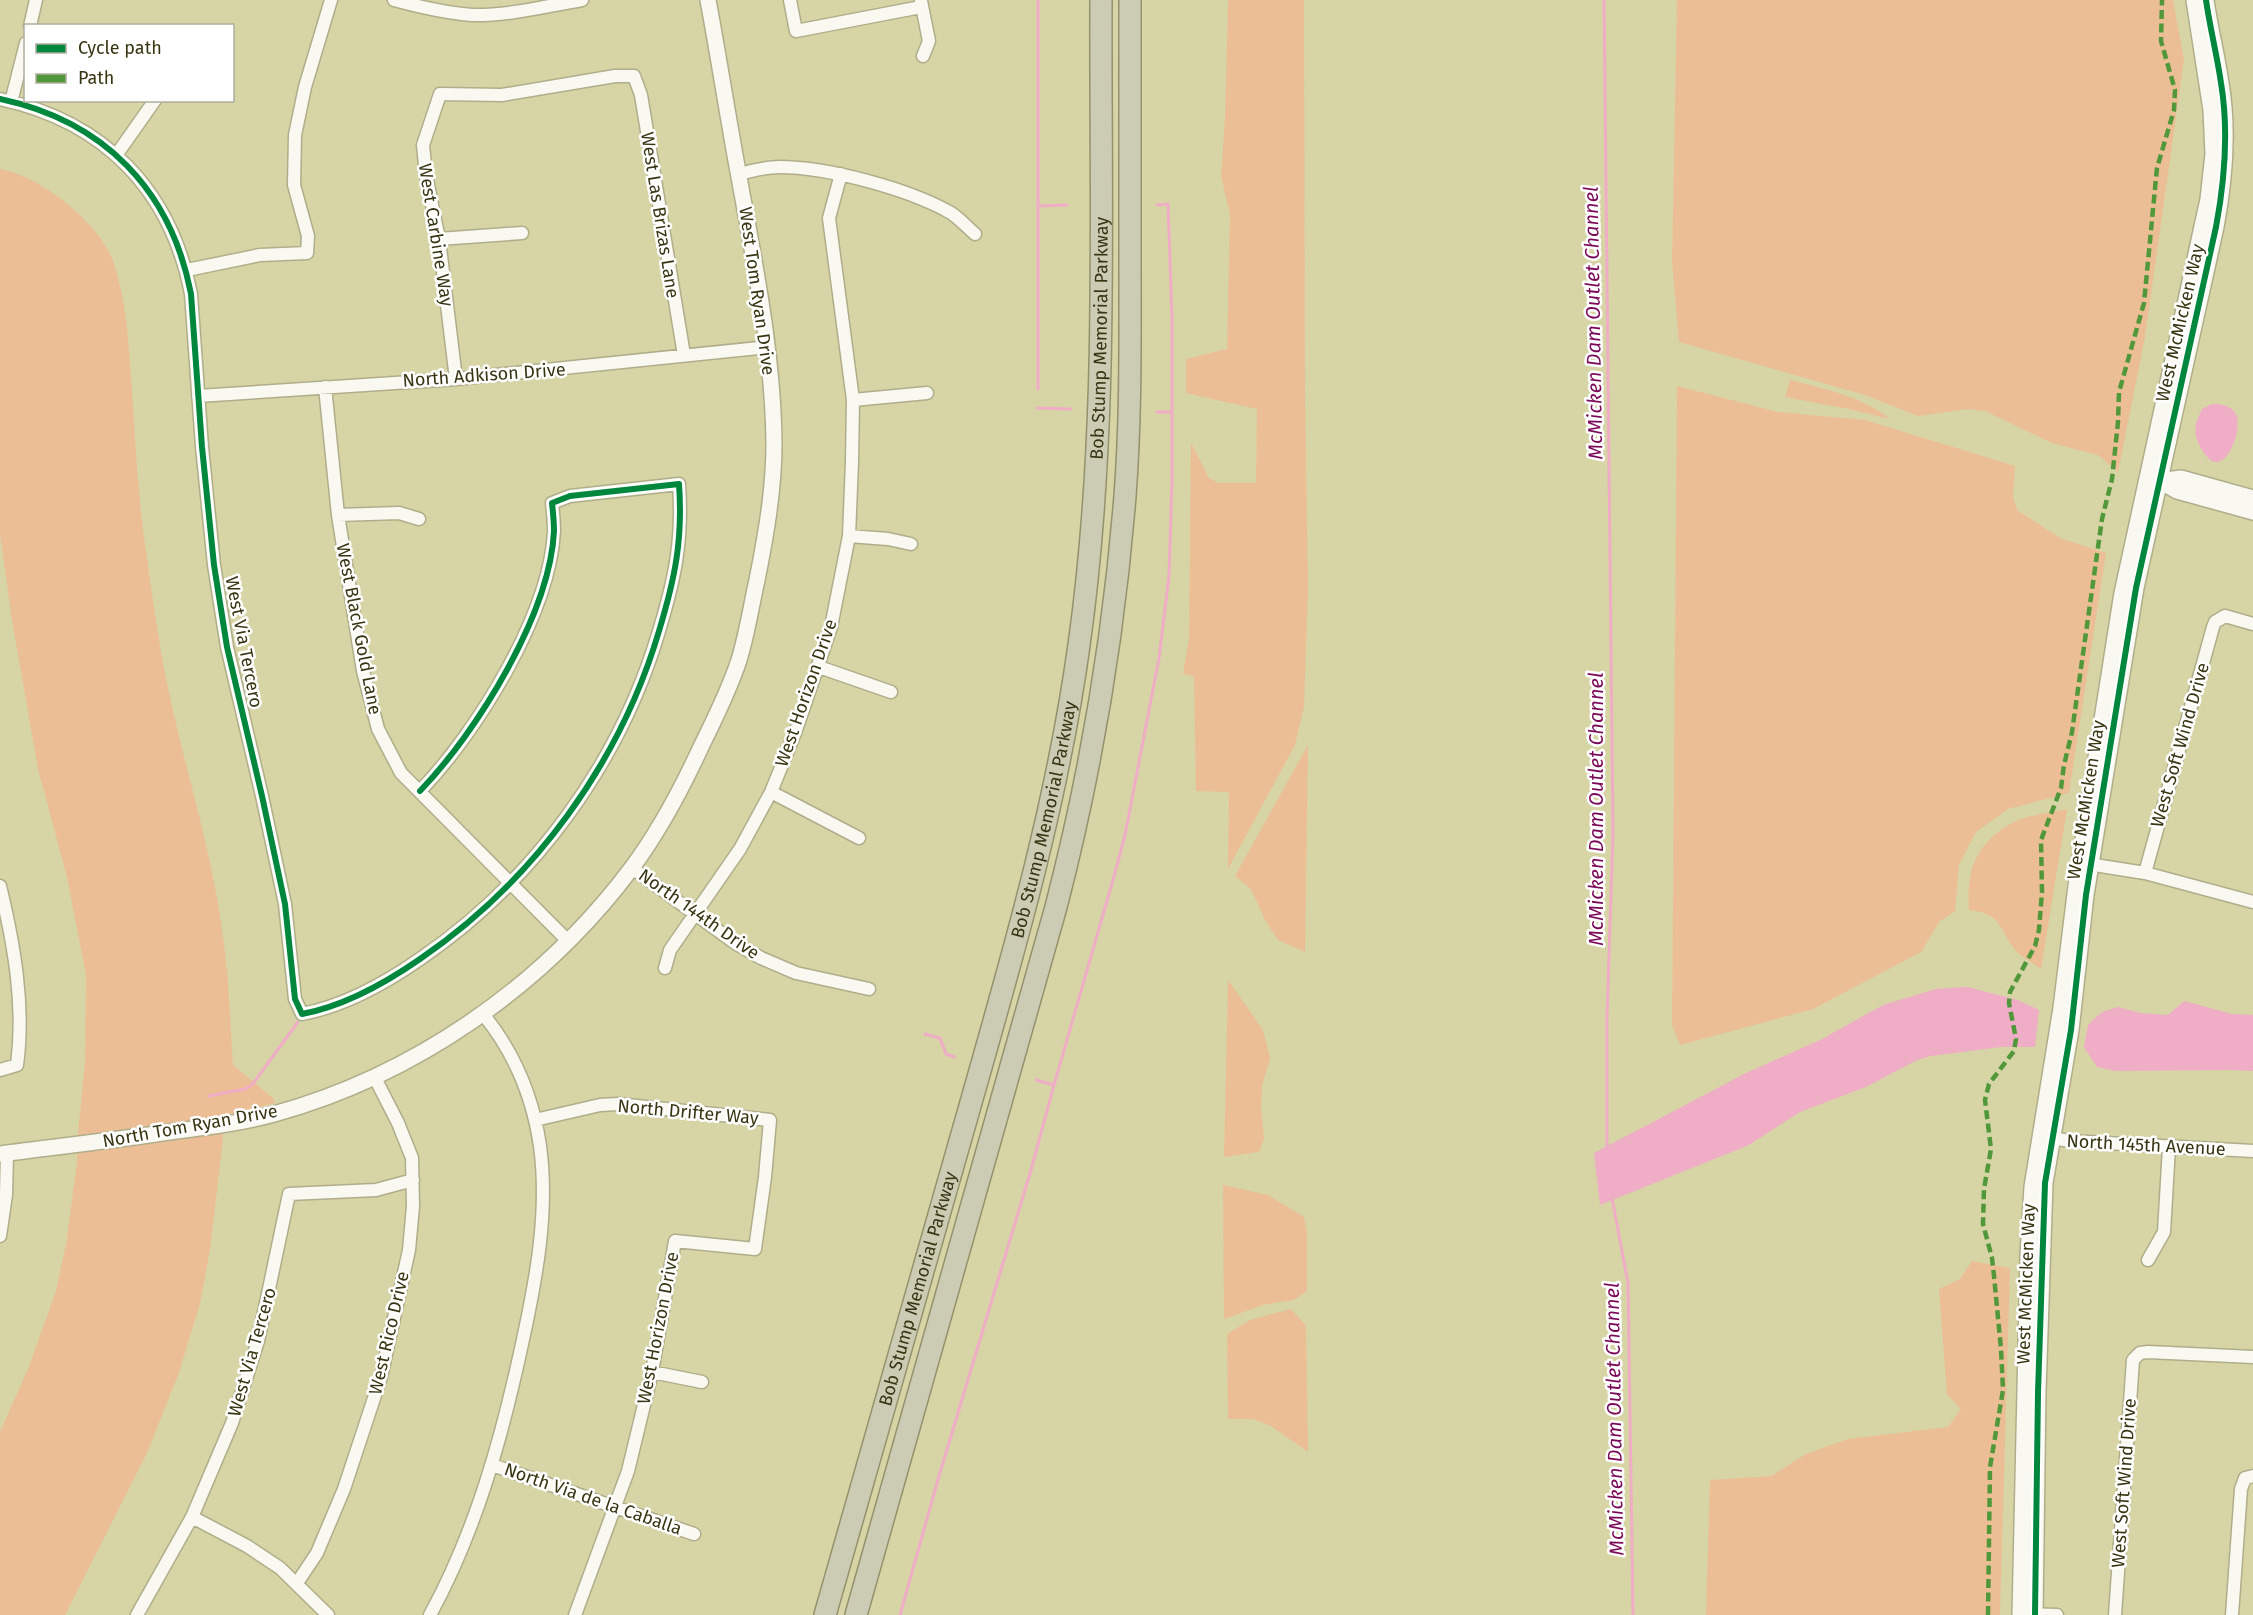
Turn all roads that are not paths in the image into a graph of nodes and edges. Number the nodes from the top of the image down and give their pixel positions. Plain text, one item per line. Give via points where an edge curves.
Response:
1 (36, 0) edge
2 (331, 0) edge
3 (394, 0) edge
4 (491, 0) edge
5 (582, 0) edge
6 (708, 0) edge
7 (790, 0) edge
8 (1101, 0) edge
9 (1130, 0) edge
10 (2194, 0) edge
11 (2206, 0) edge
12 (921, 3) edge
13 (491, 14) junction
14 (30, 24) edge
15 (24, 48) edge
16 (923, 56) dead end
17 (440, 94) joint
18 (5, 100) edge
19 (154, 102) edge
20 (117, 154) junction
21 (738, 174) junction
22 (841, 174) junction
23 (522, 232) dead end
24 (975, 234) dead end
25 (439, 239) junction
26 (187, 270) junction
27 (768, 346) junction
28 (684, 355) junction
29 (456, 379) junction
30 (325, 387) junction
31 (927, 393) dead end
32 (198, 396) junction
33 (853, 400) junction
34 (2154, 480) junction
35 (2253, 498) edge
36 (2253, 512) edge
37 (338, 515) junction
38 (419, 519) dead end
39 (849, 536) junction
40 (912, 544) dead end
41 (2253, 624) edge
42 (819, 667) junction
43 (891, 692) dead end
44 (420, 791) junction
45 (771, 792) junction
46 (859, 838) dead end
47 (2085, 864) junction
48 (632, 868) junction
49 (2145, 873) junction
50 (511, 882) junction
51 (0, 886) edge
52 (2253, 902) edge
53 (696, 913) junction
54 (568, 941) junction
55 (665, 968) dead end
56 (869, 989) dead end
57 (483, 1014) junction
58 (0, 1070) edge
59 (374, 1076) junction
60 (535, 1120) junction
61 (770, 1120) joint
62 (2046, 1138) junction
63 (2169, 1147) junction
64 (2253, 1151) edge
65 (4, 1153) edge
66 (413, 1180) junction
67 (0, 1236) edge
68 (2148, 1260) dead end
69 (2253, 1358) edge
70 (652, 1372) junction
71 (702, 1382) dead end
72 (492, 1465) junction
73 (2249, 1477) edge
74 (616, 1506) junction
75 (192, 1517) junction
76 (694, 1534) dead end
77 (297, 1583) junction
78 (2027, 1614) edge
79 (137, 1615) edge
80 (328, 1615) edge
81 (430, 1615) edge
82 (575, 1615) edge
83 (825, 1615) edge
84 (856, 1615) edge
85 (2057, 1615) edge
86 (2115, 1615) edge
87 (2232, 1615) edge

1 - 14 street
2 - 26 street via 295,135 294,185 308,236 307,253 260,255
3 - 13 street via 429,9
4 - 13 street
5 - 13 street
6 - 21 street, West Tom Ryan Drive
7 - 12 street via 796,31
8 - 83 highway, Bob Stump Memorial Parkway via 1098,443 1089,561 1072,694 1024,913
9 - 84 highway, Bob Stump Memorial Parkway via 1129,412 1117,583 1098,716 1056,907
10 - 34 street, West McMicken Way via 2211,110 2213,154 2203,229
11 - 34 street, West McMicken Way via 2224,106 2223,181 2214,237
12 - 16 street via 929,41
15 - 18 street
17 - 25 street, West Carbine Way via 423,145
17 - 28 street, West Las Brizas Lane via 502,95 634,75 641,95
18 - 20 street, West Via Tercero via 61,118
19 - 20 street
20 - 26 street, West Via Tercero via 142,180 176,237
21 - 22 street via 776,166
21 - 27 street, West Tom Ryan Drive
22 - 24 street via 921,198 953,214
22 - 33 street, West Horizon Drive via 829,218
23 - 25 street
25 - 29 street, West Carbine Way
26 - 32 street, West Via Tercero
27 - 28 street, North Adkison Drive
27 - 48 street, West Tom Ryan Drive via 774,444 771,502 738,661 693,764
28 - 29 street, North Adkison Drive
29 - 30 street, North Adkison Drive
30 - 32 street, North Adkison Drive
30 - 37 street, West Black Gold Lane
31 - 33 street
32 - 50 street, West Via Tercero via 214,565 227,647 285,904 295,999 302,1014 328,1009 389,979 450,938
33 - 39 street, West Horizon Drive
34 - 35 street via 2181,478
34 - 36 street via 2177,492
34 - 47 street, West McMicken Way
37 - 38 street via 399,513
37 - 44 street, West Black Gold Lane via 363,671 378,729 401,773
39 - 40 street
39 - 42 street, West Horizon Drive
41 - 49 street, West Soft Wind Drive via 2225,616 2215,622
42 - 43 street
42 - 45 street, West Horizon Drive
44 - 50 street, West Black Gold Lane
44 - 50 street via 443,767 490,698 531,620 545,579 554,531 552,503 570,496 679,484 680,551 672,590 633,707 602,766
45 - 46 street
45 - 53 street, West Horizon Drive via 740,849
47 - 49 street
47 - 62 street, West McMicken Way via 2071,1030
48 - 53 street, North 144th Drive
48 - 54 street, West Tom Ryan Drive
49 - 52 street
50 - 54 street, West Black Gold Lane
51 - 58 street via 18,983 19,1049 17,1065
53 - 55 street, West Horizon Drive via 670,950
53 - 56 street, North 144th Drive via 735,943 778,966
54 - 57 street, West Tom Ryan Drive via 530,978
57 - 59 street, West Tom Ryan Drive
57 - 60 street via 502,1036 525,1085
59 - 65 street, North Tom Ryan Drive via 273,1114 178,1131
59 - 66 street, West Rico Drive via 412,1158
60 - 61 street, North Drifter Way via 618,1104
60 - 72 street via 543,1211 536,1275
61 - 70 street, West Horizon Drive via 755,1249 675,1241
62 - 63 street, North 145th Avenue
62 - 78 street, West McMicken Way
63 - 64 street, North 145th Avenue
63 - 68 street via 2164,1232
65 - 67 street via 6,1196
66 - 75 street, West Via Tercero via 376,1190 290,1194 258,1341 232,1423
66 - 77 street, West Rico Drive via 409,1250 381,1377 344,1489 317,1553
69 - 86 street, West Soft Wind Drive via 2148,1352 2139,1353 2133,1360
70 - 71 street
70 - 74 street, West Horizon Drive
72 - 74 street, North Via de la Caballa
72 - 81 street
73 - 87 street via 2241,1489
74 - 76 street, North Via de la Caballa
74 - 82 street, West Horizon Drive
75 - 77 street via 247,1546
75 - 79 street, West Via Tercero
77 - 80 street
78 - 85 street

